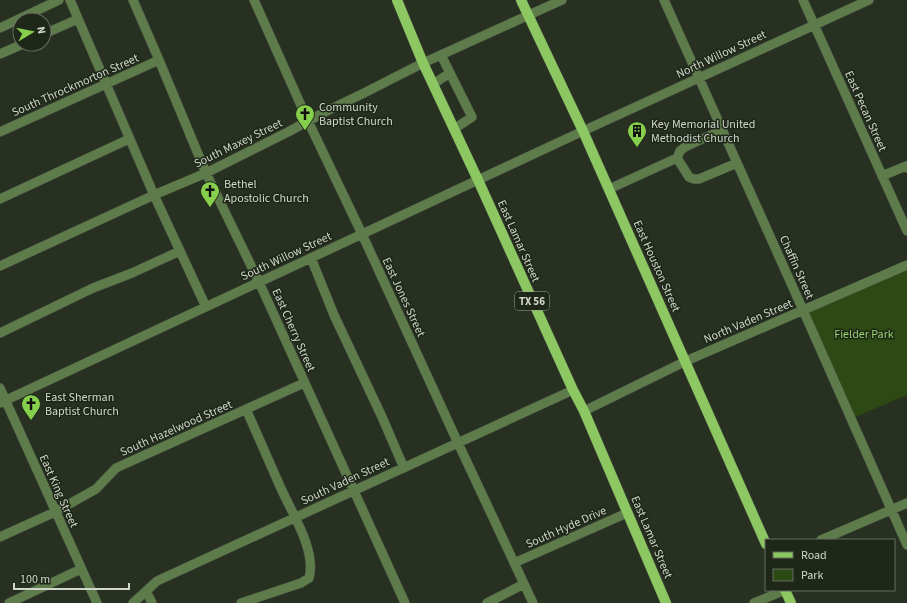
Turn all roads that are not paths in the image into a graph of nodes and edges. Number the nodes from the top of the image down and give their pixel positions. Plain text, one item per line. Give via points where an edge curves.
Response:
1 (59, 0) edge
2 (70, 0) edge
3 (133, 0) edge
4 (254, 0) edge
5 (397, 0) edge
6 (521, 0) edge
7 (562, 0) edge
8 (664, 0) edge
9 (803, 0) edge
10 (869, 0) edge
11 (528, 15) junction
12 (78, 19) junction
13 (813, 25) junction
14 (0, 28) edge
15 (52, 30) edge
16 (12, 49) edge
17 (0, 54) edge
18 (441, 55) junction
19 (159, 60) junction
20 (423, 63) junction
21 (450, 73) junction
22 (698, 78) junction
23 (106, 84) junction
24 (433, 84) junction
25 (308, 121) junction
26 (454, 129) junction
27 (722, 130) junction
28 (583, 131) junction
29 (0, 132) edge
30 (129, 139) junction
31 (677, 158) junction
32 (737, 163) junction
33 (907, 168) edge
34 (206, 172) junction
35 (882, 176) junction
36 (478, 180) junction
37 (609, 189) junction
38 (154, 195) junction
39 (0, 199) edge
40 (907, 231) edge
41 (362, 234) junction
42 (180, 251) junction
43 (311, 258) junction
44 (907, 264) edge
45 (0, 266) edge
46 (259, 282) junction
47 (206, 307) junction
48 (803, 310) junction
49 (0, 333) edge
50 (686, 361) junction
51 (304, 383) junction
52 (0, 388) edge
53 (573, 390) junction
54 (3, 402) edge
55 (246, 409) junction
56 (584, 411) junction
57 (458, 443) junction
58 (404, 468) junction
59 (353, 490) junction
60 (907, 503) edge
61 (891, 510) junction
62 (55, 512) junction
63 (627, 513) junction
64 (296, 517) junction
65 (0, 537) edge
66 (824, 539) edge
67 (765, 542) edge
68 (907, 545) edge
69 (514, 563) junction
70 (81, 569) junction
71 (524, 584) junction
72 (783, 591) edge
73 (786, 591) edge
74 (145, 592) junction
75 (9, 603) edge
76 (97, 603) edge
77 (133, 603) edge
78 (152, 603) edge
79 (240, 603) edge
80 (405, 603) edge
81 (488, 603) edge
82 (533, 603) edge
83 (666, 603) edge
84 (754, 603) edge
85 (792, 603) edge

1 - 14 street
2 - 12 street
3 - 19 street, East Cherry Street
4 - 25 street, East Jones Street
5 - 20 main road, East Lamar Street / TX 56
6 - 11 main road, East Houston Street
7 - 11 street, South Maxey Street
8 - 22 street, Chaffin Street
9 - 13 street, East Pecan Street
10 - 13 street, North Willow Street
11 - 18 street, South Maxey Street
11 - 28 main road, East Houston Street
12 - 15 street
12 - 23 street
13 - 22 street, North Willow Street
13 - 35 street, East Pecan Street
16 - 17 street
18 - 20 street, South Maxey Street
18 - 21 street
19 - 23 street, South Throckmorton Street
19 - 34 street, East Cherry Street
20 - 24 main road, East Lamar Street / TX 56
20 - 25 street, South Maxey Street
21 - 24 street
21 - 26 street via 472,117
22 - 27 street, Chaffin Street
22 - 28 street, North Willow Street
23 - 29 street, South Throckmorton Street
23 - 30 street
24 - 26 main road, East Lamar Street / TX 56
25 - 34 street, South Maxey Street
25 - 41 street, East Jones Street
26 - 36 main road, East Lamar Street / TX 56
27 - 31 street via 685,147
27 - 32 street, Chaffin Street
28 - 36 street, South Willow Street
28 - 37 main road, East Houston Street
30 - 38 street
30 - 39 street
31 - 32 street via 689,177 694,179
31 - 37 street
32 - 48 street, Chaffin Street
33 - 35 street via 906,166
34 - 38 street, South Maxey Street
34 - 46 street, East Cherry Street
35 - 40 street, East Pecan Street
36 - 41 street, South Willow Street
36 - 53 main road, East Lamar Street / TX 56
37 - 50 main road, East Houston Street
38 - 42 street
38 - 45 street, South Maxey Street
41 - 43 street, South Willow Street
41 - 57 street, East Jones Street
42 - 47 street
42 - 49 street via 92,288
43 - 46 street, South Willow Street
43 - 58 street via 334,315
44 - 48 street, North Vaden Street
46 - 47 street, South Willow Street
46 - 51 street, East Cherry Street
47 - 54 street, South Willow Street
48 - 50 street, North Vaden Street
48 - 61 street, Chaffin Street
50 - 56 street
50 - 67 main road, East Houston Street
51 - 55 street, South Hazelwood Street
51 - 59 street, East Cherry Street
52 - 54 street, East King Street
53 - 56 main road, East Lamar Street / TX 56
53 - 57 street, South Vaden Street
54 - 62 street, East King Street
55 - 62 street, South Hazelwood Street via 116,468 96,489
55 - 64 street
56 - 63 main road, East Lamar Street / TX 56
57 - 58 street, South Vaden Street
57 - 69 street, East Jones Street
58 - 59 street, South Vaden Street
59 - 64 street, South Vaden Street
59 - 80 street, East Cherry Street
60 - 61 street
61 - 66 street
61 - 68 street, Chaffin Street
62 - 65 street, South Hazelwood Street
62 - 70 street, East King Street
63 - 69 street, South Hyde Drive
63 - 83 main road, East Lamar Street / TX 56
64 - 74 street, South Vaden Street via 157,581
64 - 79 street via 309,554 309,578
69 - 71 street, East Jones Street
70 - 75 street
70 - 76 street, East King Street
71 - 81 street
71 - 82 street, East Jones Street
72 - 84 street
73 - 85 main road
74 - 77 street, South Vaden Street
74 - 78 street

